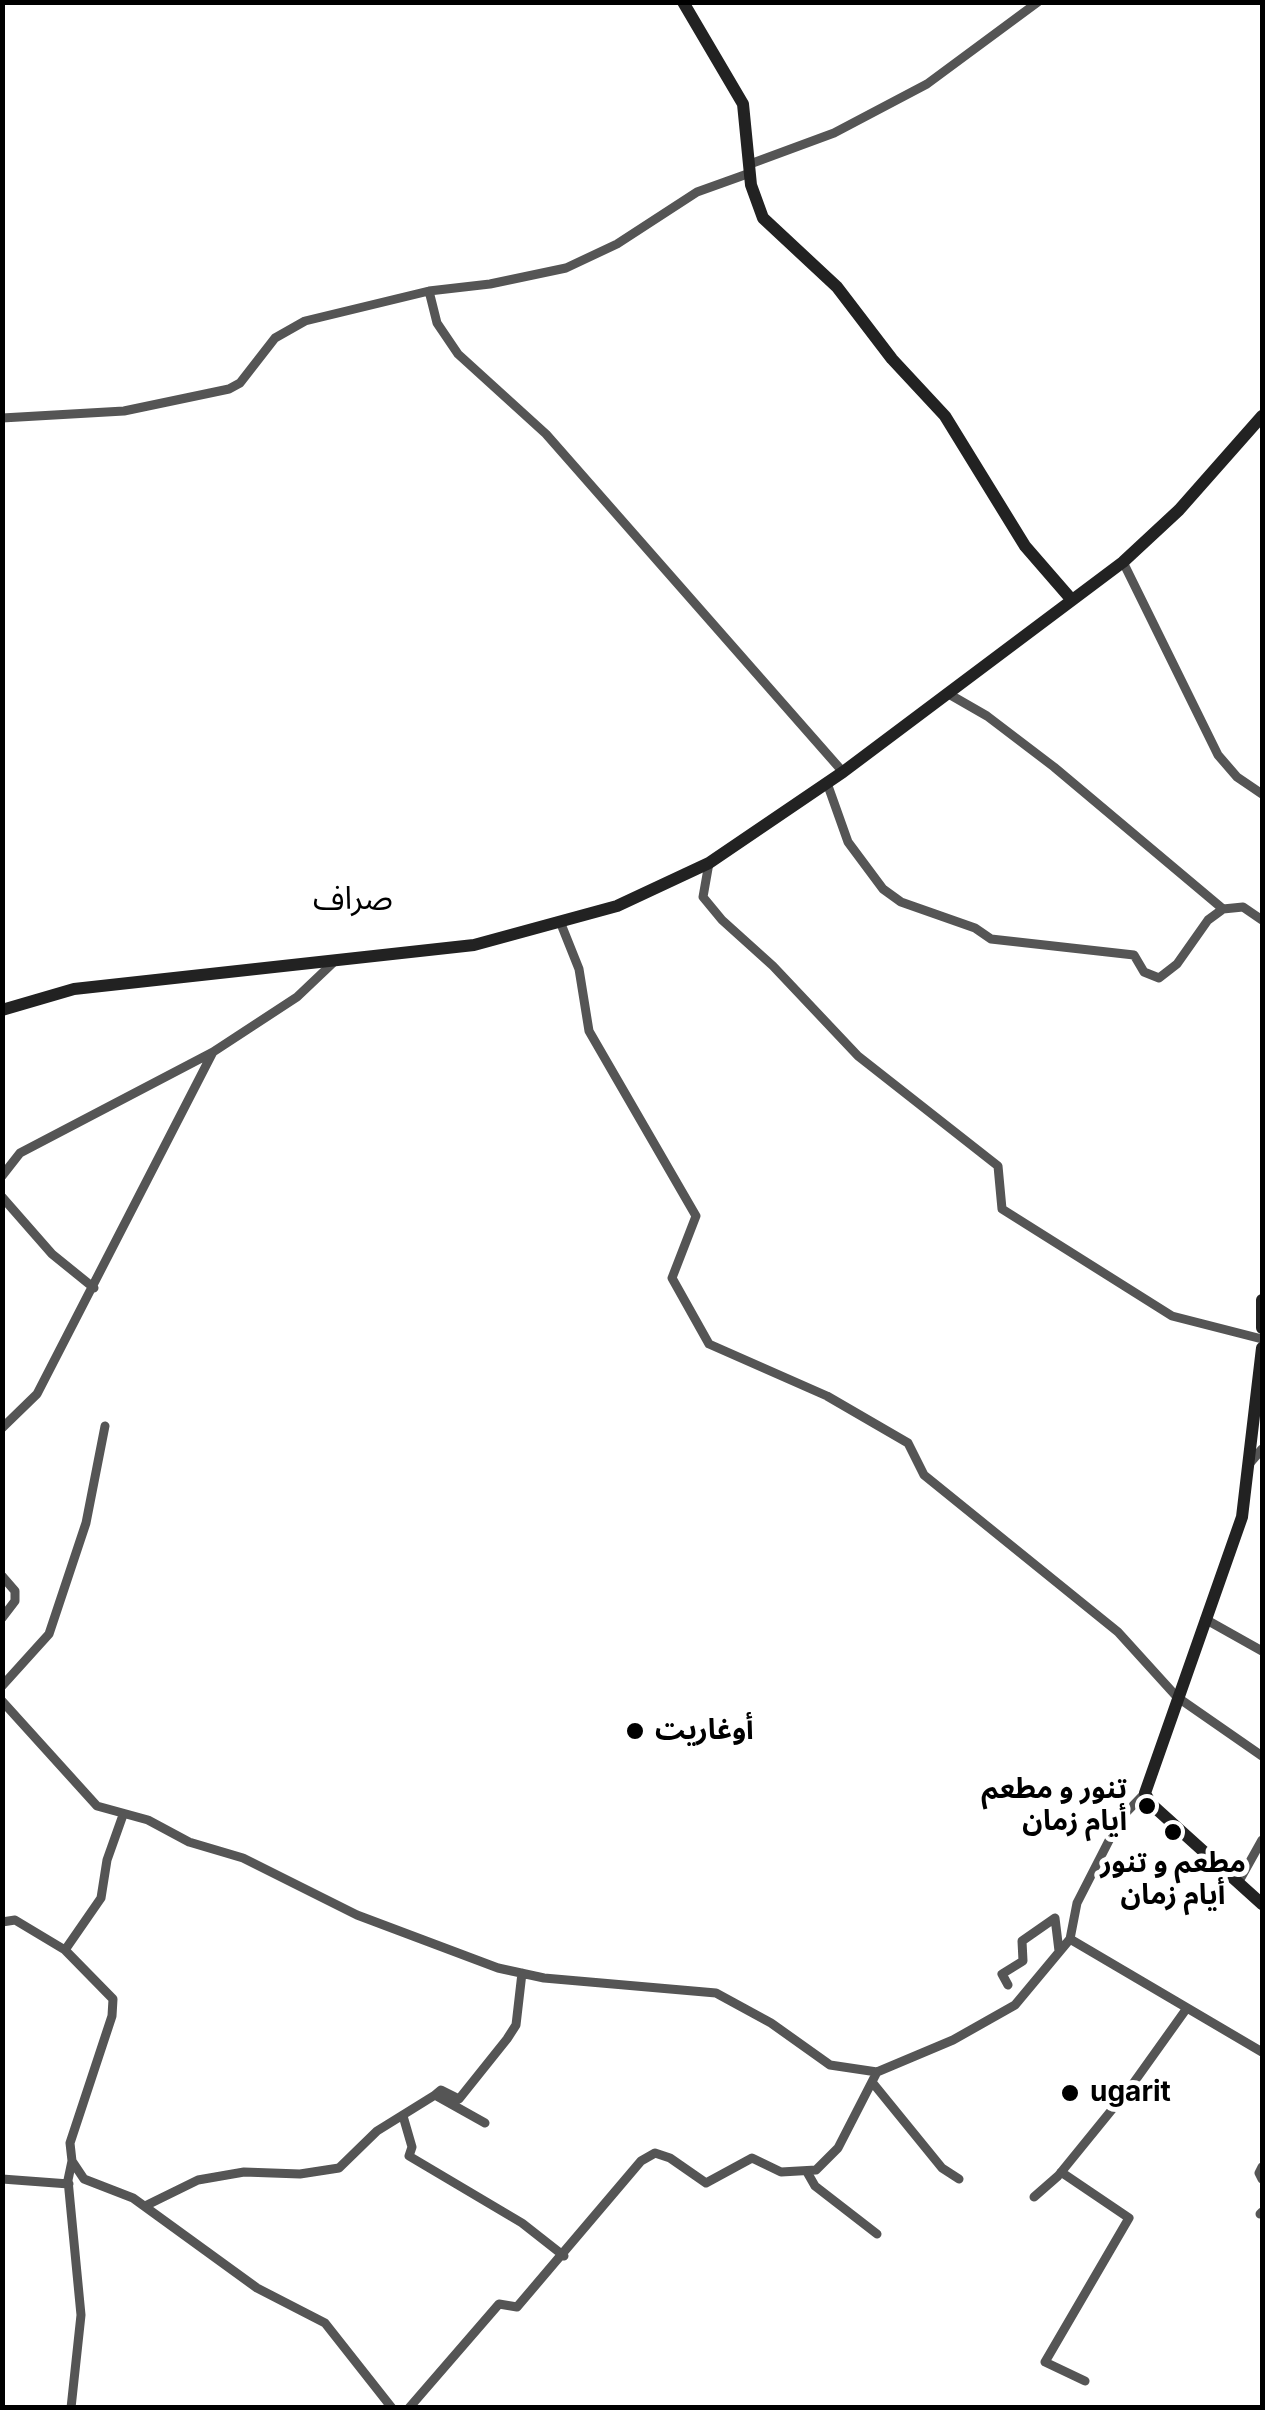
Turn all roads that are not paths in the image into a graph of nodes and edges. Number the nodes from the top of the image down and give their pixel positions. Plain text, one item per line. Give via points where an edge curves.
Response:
1 (683, 2) edge
2 (1038, 2) edge
3 (750, 169) junction
4 (429, 291) junction
5 (1262, 416) edge
6 (2, 418) edge
7 (1123, 562) junction
8 (1071, 599) junction
9 (947, 693) junction
10 (843, 772) junction
11 (827, 783) junction
12 (1262, 794) edge
13 (709, 863) junction
14 (1224, 908) junction
15 (1262, 920) edge
16 (561, 924) junction
17 (338, 958) junction
18 (2, 1010) edge
19 (213, 1052) junction
20 (2, 1176) edge
21 (2, 1197) edge
22 (94, 1288) junction
23 (1262, 1300) edge
24 (1262, 1328) edge
25 (1262, 1340) edge
26 (1262, 1348) edge
27 (105, 1426) dead end
28 (2, 1428) edge
29 (1262, 1448) edge
30 (1250, 1463) junction
31 (2, 1576) edge
32 (2, 1618) edge
33 (1205, 1619) junction
34 (1262, 1651) edge
35 (2, 1686) edge
36 (1177, 1697) junction
37 (2, 1701) edge
38 (1262, 1756) edge
39 (1145, 1793) junction
40 (123, 1815) junction
41 (1262, 1840) edge
42 (1238, 1883) junction
43 (1262, 1904) edge
44 (2, 1922) edge
45 (1070, 1939) junction
46 (65, 1950) junction
47 (1059, 1952) junction
48 (522, 1973) junction
49 (1008, 1985) dead end
50 (1187, 2008) junction
51 (1262, 2052) edge
52 (874, 2077) junction
53 (435, 2095) junction
54 (459, 2099) junction
55 (403, 2116) junction
56 (474, 2116) junction
57 (484, 2123) dead end
58 (72, 2161) junction
59 (1262, 2167) edge
60 (806, 2172) junction
61 (1061, 2172) junction
62 (1262, 2178) edge
63 (2, 2179) edge
64 (959, 2179) dead end
65 (69, 2184) junction
66 (1034, 2198) dead end
67 (145, 2206) junction
68 (877, 2234) dead end
69 (564, 2256) junction
70 (1085, 2381) dead end
71 (72, 2408) edge
72 (392, 2408) edge
73 (408, 2408) edge

1 - 3 main road via 743,104
2 - 3 street via 927,84
3 - 4 street via 696,192 617,244 566,268
3 - 8 main road via 762,218 838,287 945,416 1026,546
4 - 6 street via 305,321 262,351 240,383 202,398 79,417
4 - 10 street via 458,354 546,434
5 - 7 main road
7 - 8 main road
7 - 12 street via 1218,755
8 - 9 main road
9 - 10 main road
9 - 14 street via 1054,768
10 - 11 main road
11 - 13 main road
11 - 14 street via 848,842 883,889 991,938 1134,955 1144,972 1160,978
13 - 16 main road
13 - 25 street via 703,897 722,920 858,1056 998,1166 1002,1209 1172,1316
14 - 15 street via 1242,907
16 - 17 main road via 474,945
16 - 36 street via 579,969 590,1031 696,1216 672,1278 710,1344 827,1396 908,1443 924,1475 1118,1632
17 - 18 main road via 74,989
17 - 19 street via 297,997
19 - 20 street via 20,1152
19 - 22 street
21 - 22 street via 52,1254
22 - 28 street via 37,1394
23 - 24 main road
26 - 30 main road
27 - 35 street via 86,1523 49,1634
29 - 30 street
30 - 33 main road via 1241,1520
31 - 32 street via 15,1601
33 - 34 street
33 - 36 main road
36 - 38 street
36 - 39 main road
37 - 40 street via 81,1793
39 - 42 main road
39 - 45 street via 1120,1819 1076,1902
40 - 46 street via 101,1898
40 - 48 street via 243,1858 356,1915
41 - 42 street
42 - 43 main road
44 - 46 street via 15,1920
45 - 47 street
45 - 50 street
46 - 58 street via 113,1999 70,2143
47 - 49 street via 1055,1918 1022,1941 1022,1961 1002,1974
47 - 52 street via 1015,2005
48 - 52 street via 716,1993 830,2065
48 - 54 street via 516,2025
50 - 51 street
50 - 61 street
52 - 60 street via 838,2148
52 - 64 street via 942,2168
53 - 54 street via 441,2090
53 - 55 street
53 - 56 street
54 - 56 street
55 - 67 street via 365,2140 339,2168 198,2180
55 - 69 street via 410,2156
56 - 57 street
58 - 65 street
58 - 67 street via 84,2178
59 - 62 street
60 - 68 street
60 - 69 street via 781,2172 752,2158 706,2183 655,2153 608,2197
61 - 66 street
61 - 70 street via 1128,2218 1045,2362
63 - 65 street
65 - 71 street via 81,2314
67 - 72 street via 257,2288 325,2322
69 - 73 street via 517,2306 499,2304

